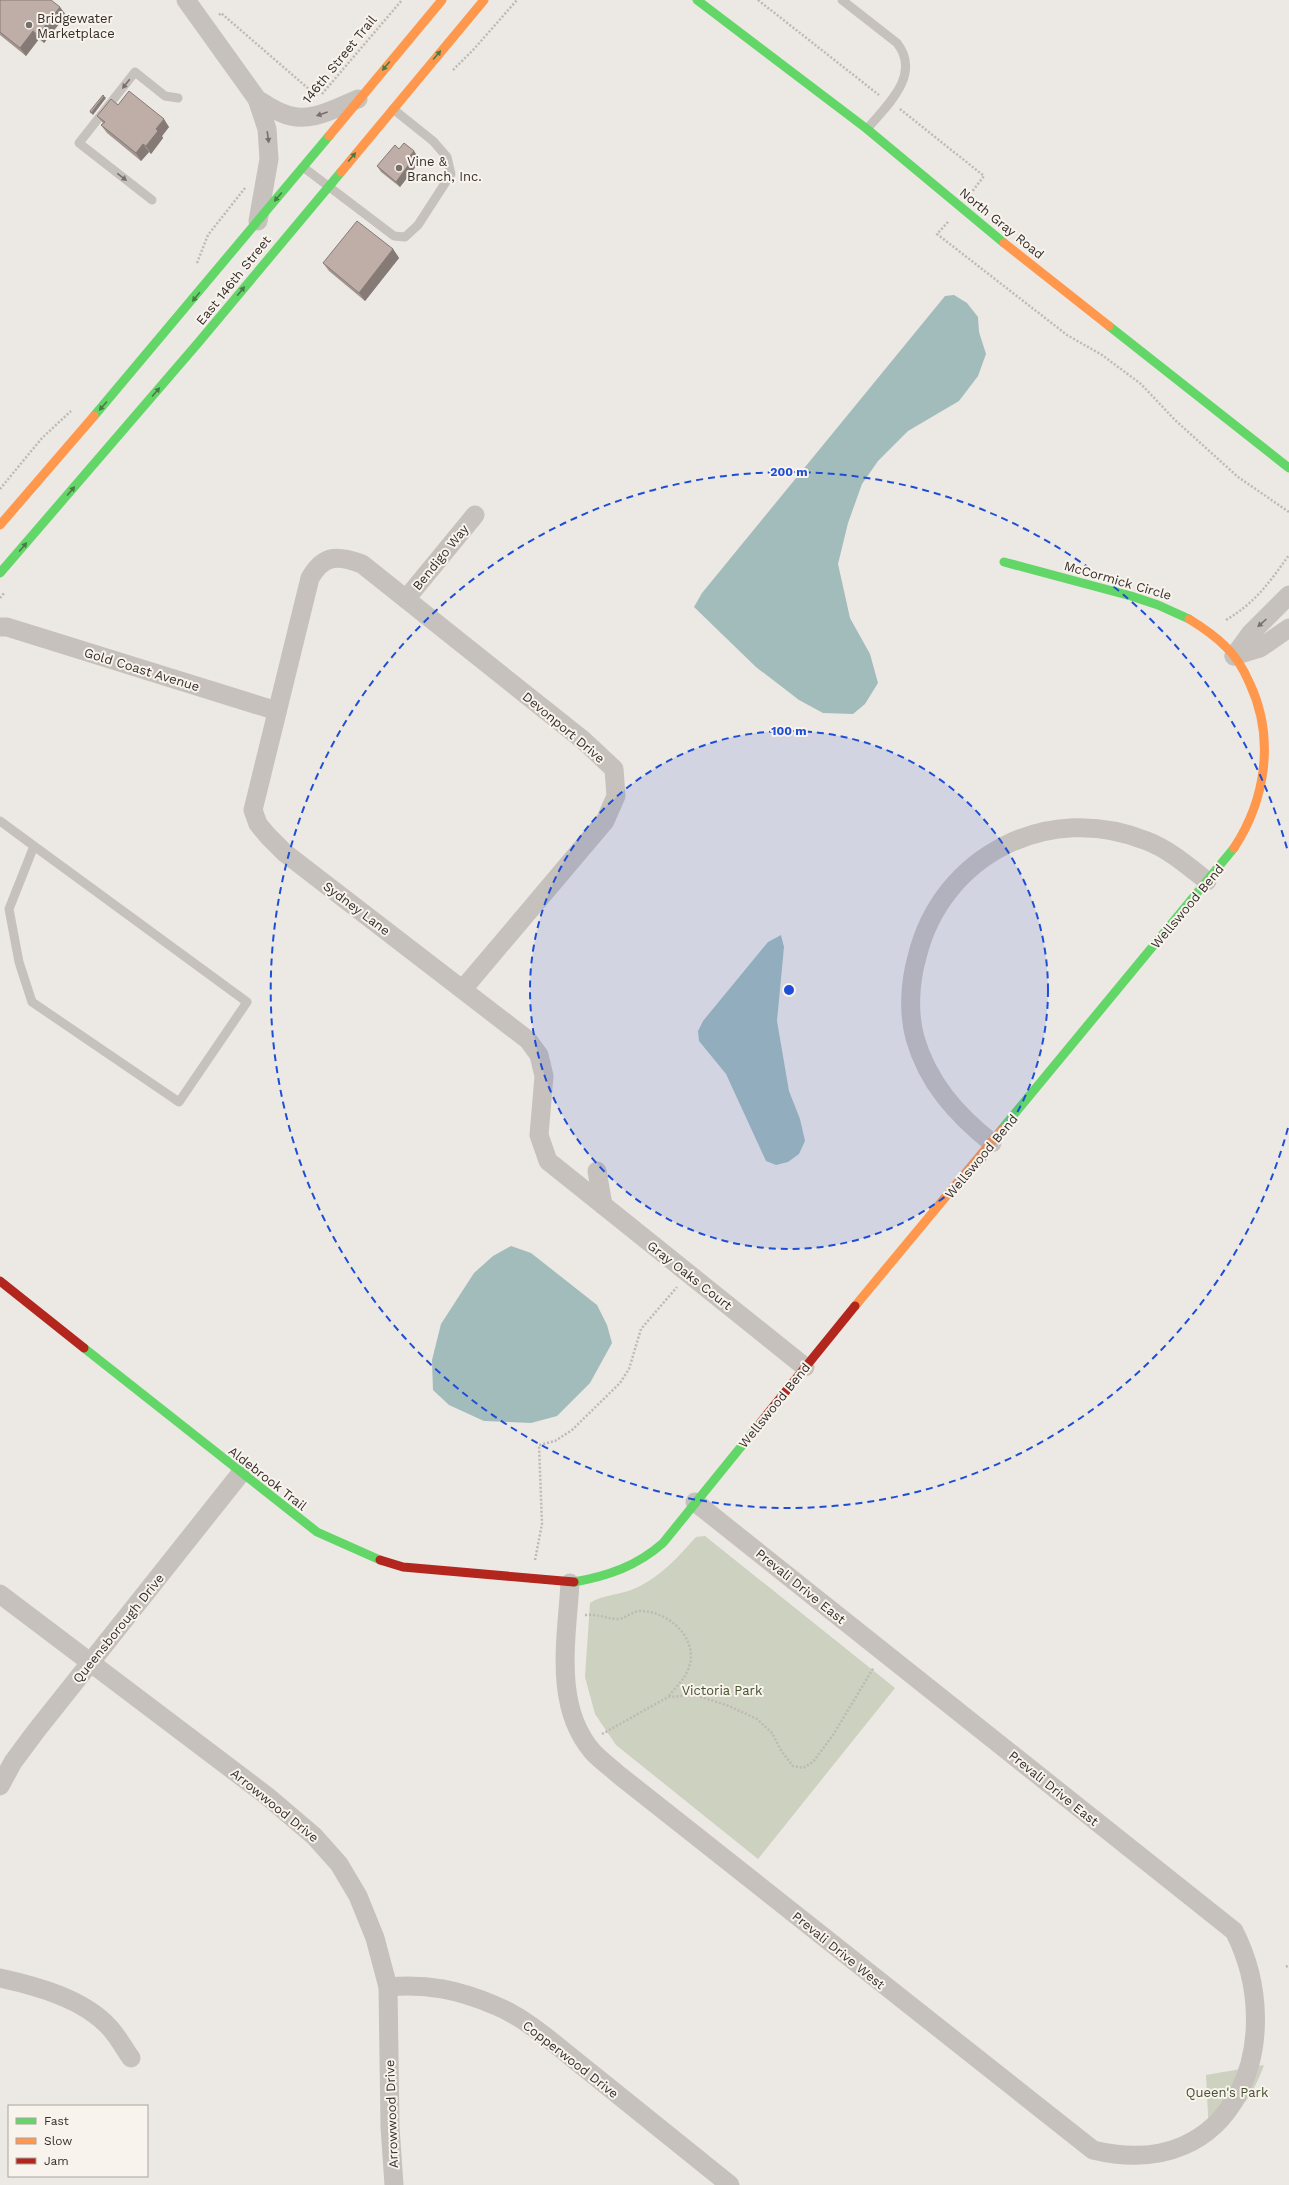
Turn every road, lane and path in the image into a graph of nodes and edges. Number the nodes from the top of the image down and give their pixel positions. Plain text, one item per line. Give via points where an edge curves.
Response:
1 (186, 0) edge
2 (402, 0) edge
3 (442, 0) edge
4 (484, 0) edge
5 (697, 0) edge
6 (759, 0) edge
7 (842, 0) edge
8 (221, 13) dead end
9 (178, 98) dead end
10 (319, 98) junction
11 (358, 99) junction
12 (257, 100) junction
13 (315, 102) dead end
14 (890, 102) junction
15 (392, 108) junction
16 (867, 129) junction
17 (303, 167) junction
18 (984, 176) dead end
19 (248, 183) dead end
20 (327, 187) junction
21 (152, 200) dead end
22 (258, 221) junction
23 (937, 234) dead end
24 (199, 254) dead end
25 (1289, 468) edge
26 (1289, 512) edge
27 (475, 516) dead end
28 (0, 525) edge
29 (1289, 555) edge
30 (330, 560) joint
31 (1004, 562) dead end
32 (0, 573) edge
33 (1289, 595) edge
34 (406, 600) junction
35 (1226, 620) dead end
36 (2, 624) edge
37 (1289, 628) edge
38 (1234, 656) junction
39 (277, 711) junction
40 (0, 821) edge
41 (34, 846) junction
42 (1207, 881) junction
43 (463, 989) junction
44 (992, 1143) junction
45 (598, 1171) dead end
46 (603, 1205) junction
47 (0, 1281) edge
48 (677, 1287) dead end
49 (805, 1366) junction
50 (241, 1473) junction
51 (695, 1502) junction
52 (535, 1561) dead end
53 (570, 1583) junction
54 (0, 1594) edge
55 (585, 1616) dead end
56 (90, 1662) junction
57 (874, 1667) dead end
58 (668, 1697) junction
59 (602, 1735) dead end
60 (0, 1786) edge
61 (1266, 1964) dead end
62 (0, 1978) edge
63 (388, 1987) junction
64 (131, 2058) dead end
65 (1166, 2168) dead end
66 (394, 2185) edge
67 (730, 2185) edge

1 - 12 street
2 - 10 path, 146th Street Trail
3 -> 11 street, East 146th Street
15 -> 4 street, East 146th Street
5 - 16 street, North Gray Road
6 - 14 path
7 - 14 lane via 902,49 906,63 905,75
8 - 10 path
9 -> 21 lane via 165,96 135,72 79,143
10 - 13 path, 146th Street Trail
11 -> 12 street via 320,115 304,118 280,113
11 - 17 street, East 146th Street
12 -> 22 street via 268,134 269,159
14 - 16 lane
14 - 18 path
20 -> 15 street, East 146th Street
15 - 20 lane via 433,140 447,157 451,174 418,225 405,238 394,236
16 - 25 street, North Gray Road via 960,208
17 - 20 lane
17 -> 22 street, East 146th Street
19 - 24 path via 208,235
32 -> 20 street, East 146th Street via 198,343
22 -> 28 street, East 146th Street
23 - 26 path via 1067,334 1102,355 1141,384 1175,420 1238,478
27 - 34 street, Bendigo Way
29 - 35 path via 1246,608
30 - 34 street, Devonport Drive via 344,557 362,564
30 - 39 street, Sydney Lane via 317,565 310,578
31 - 38 street, McCormick Circle via 1158,603 1198,623
33 -> 38 street via 1250,634
34 - 43 street, Devonport Drive via 583,740 614,769 616,796 604,821
36 - 39 street, Gold Coast Avenue
37 - 38 street via 1260,648
38 - 42 street, Wellswood Bend via 1259,706 1265,772 1257,805 1249,824 1231,852
39 - 43 street, Sydney Lane via 253,810 258,824 286,853
40 - 41 lane
41 - 41 lane via 247,1002 179,1102 32,1002 19,962 9,909
42 - 44 street, Wellswood Bend
42 - 44 street via 1177,858 1147,841 1110,830 1080,827 1043,831 1012,841 977,863 952,886 935,910 922,938 913,971 912,1022 924,1063 939,1090 963,1119
43 - 46 street, Sydney Lane via 528,1040 539,1055 544,1076 538,1135 548,1162
44 - 49 street, Wellswood Bend
45 - 46 street
46 - 49 street, Gray Oaks Court
47 - 50 street, Aldebrook Trail
48 - 52 path via 641,1329 629,1369 620,1383 572,1430 555,1441 539,1445 542,1524
49 - 51 street, Wellswood Bend
50 - 53 street, Aldebrook Trail via 317,1532 368,1556 403,1567
50 - 56 street, Queensborough Drive
51 - 53 street, Wellswood Bend via 663,1543 638,1564 595,1579
51 - 61 street, Prevali Drive East via 1228,1926 1248,1943
53 - 65 street, Prevali Drive West via 567,1693 581,1735 592,1751 1084,2144 1124,2163
54 - 56 street, Arrowwood Drive
55 - 58 path via 599,1614 619,1619 640,1611 664,1616 675,1622 689,1645 690,1661 687,1673
56 - 60 street, Queensborough Drive via 24,1747
56 - 63 street, Arrowwood Drive via 267,1796 314,1836 339,1864 358,1896 375,1938
57 - 58 path via 833,1735 813,1762 803,1768 793,1766 772,1733 751,1715 695,1695
58 - 59 path
62 - 64 street via 60,1996 92,2013 109,2028
63 - 66 street, Arrowwood Drive via 390,2127
63 - 67 street, Copperwood Drive via 412,1985 452,1990 496,2005 547,2038

